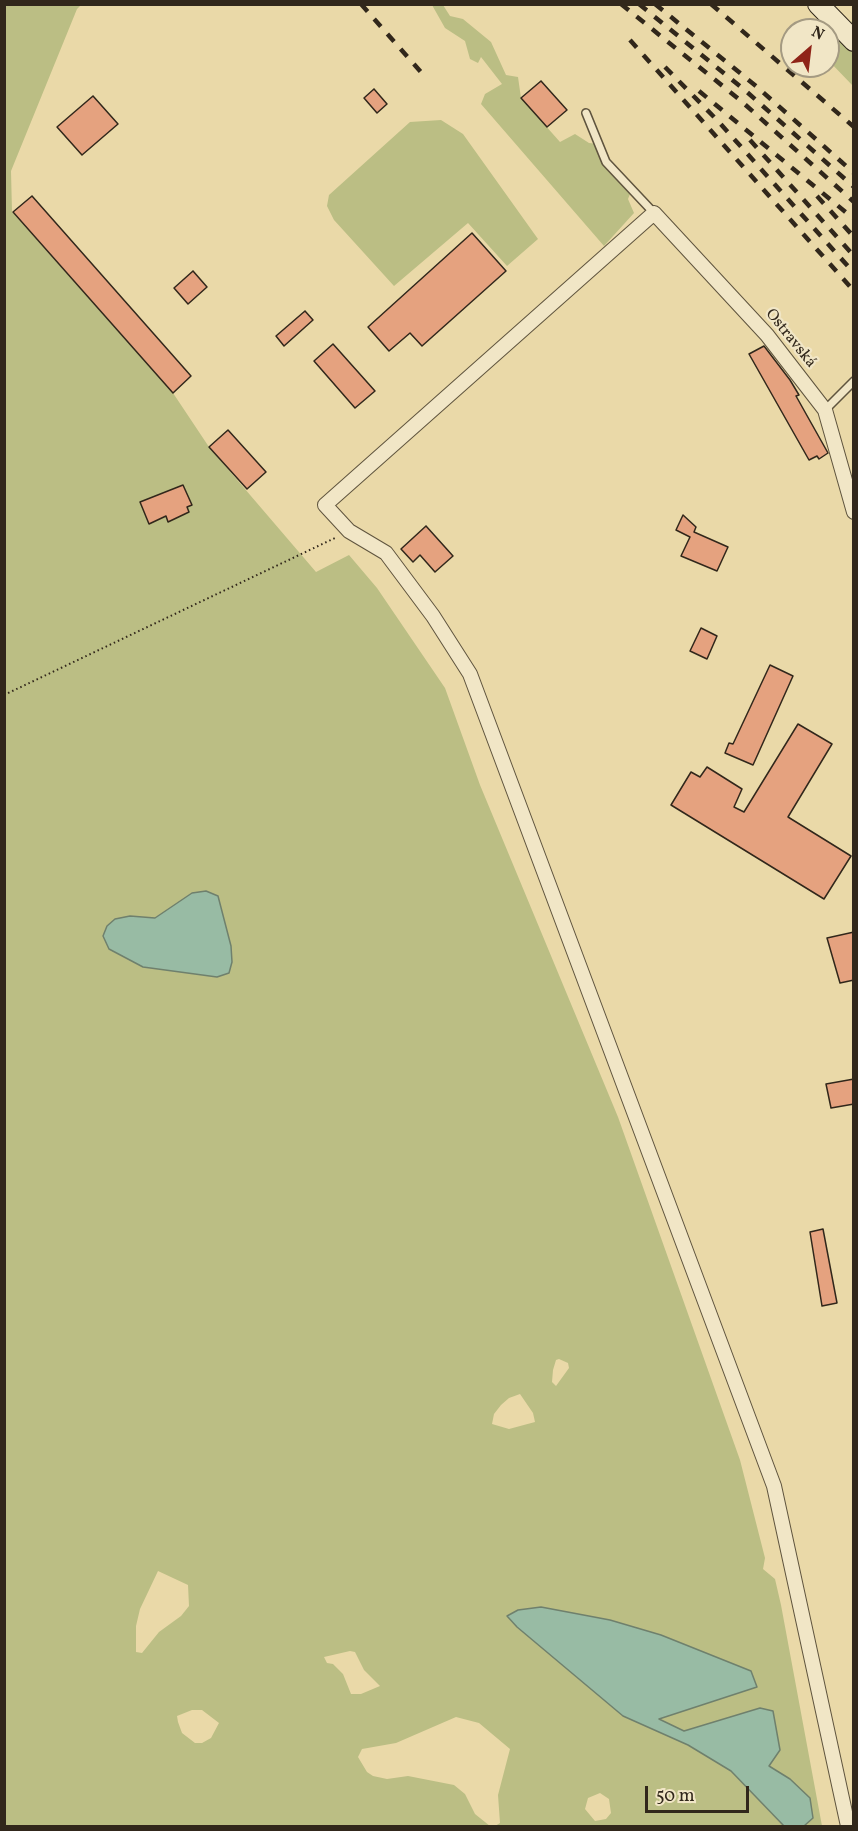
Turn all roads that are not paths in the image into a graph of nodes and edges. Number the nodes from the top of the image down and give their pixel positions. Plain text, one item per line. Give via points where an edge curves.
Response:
1 (818, 4) edge
2 (854, 41) edge
3 (586, 113) dead end
4 (654, 213) junction
5 (854, 381) edge
6 (825, 410) junction
7 (854, 512) edge
8 (848, 1827) edge

1 - 2 street
3 - 4 lane via 606,162
4 - 6 street, Ostravská via 767,335
4 - 8 street via 325,505 349,531 386,554 470,674 774,1486
5 - 6 lane
6 - 7 street, Ostravská

